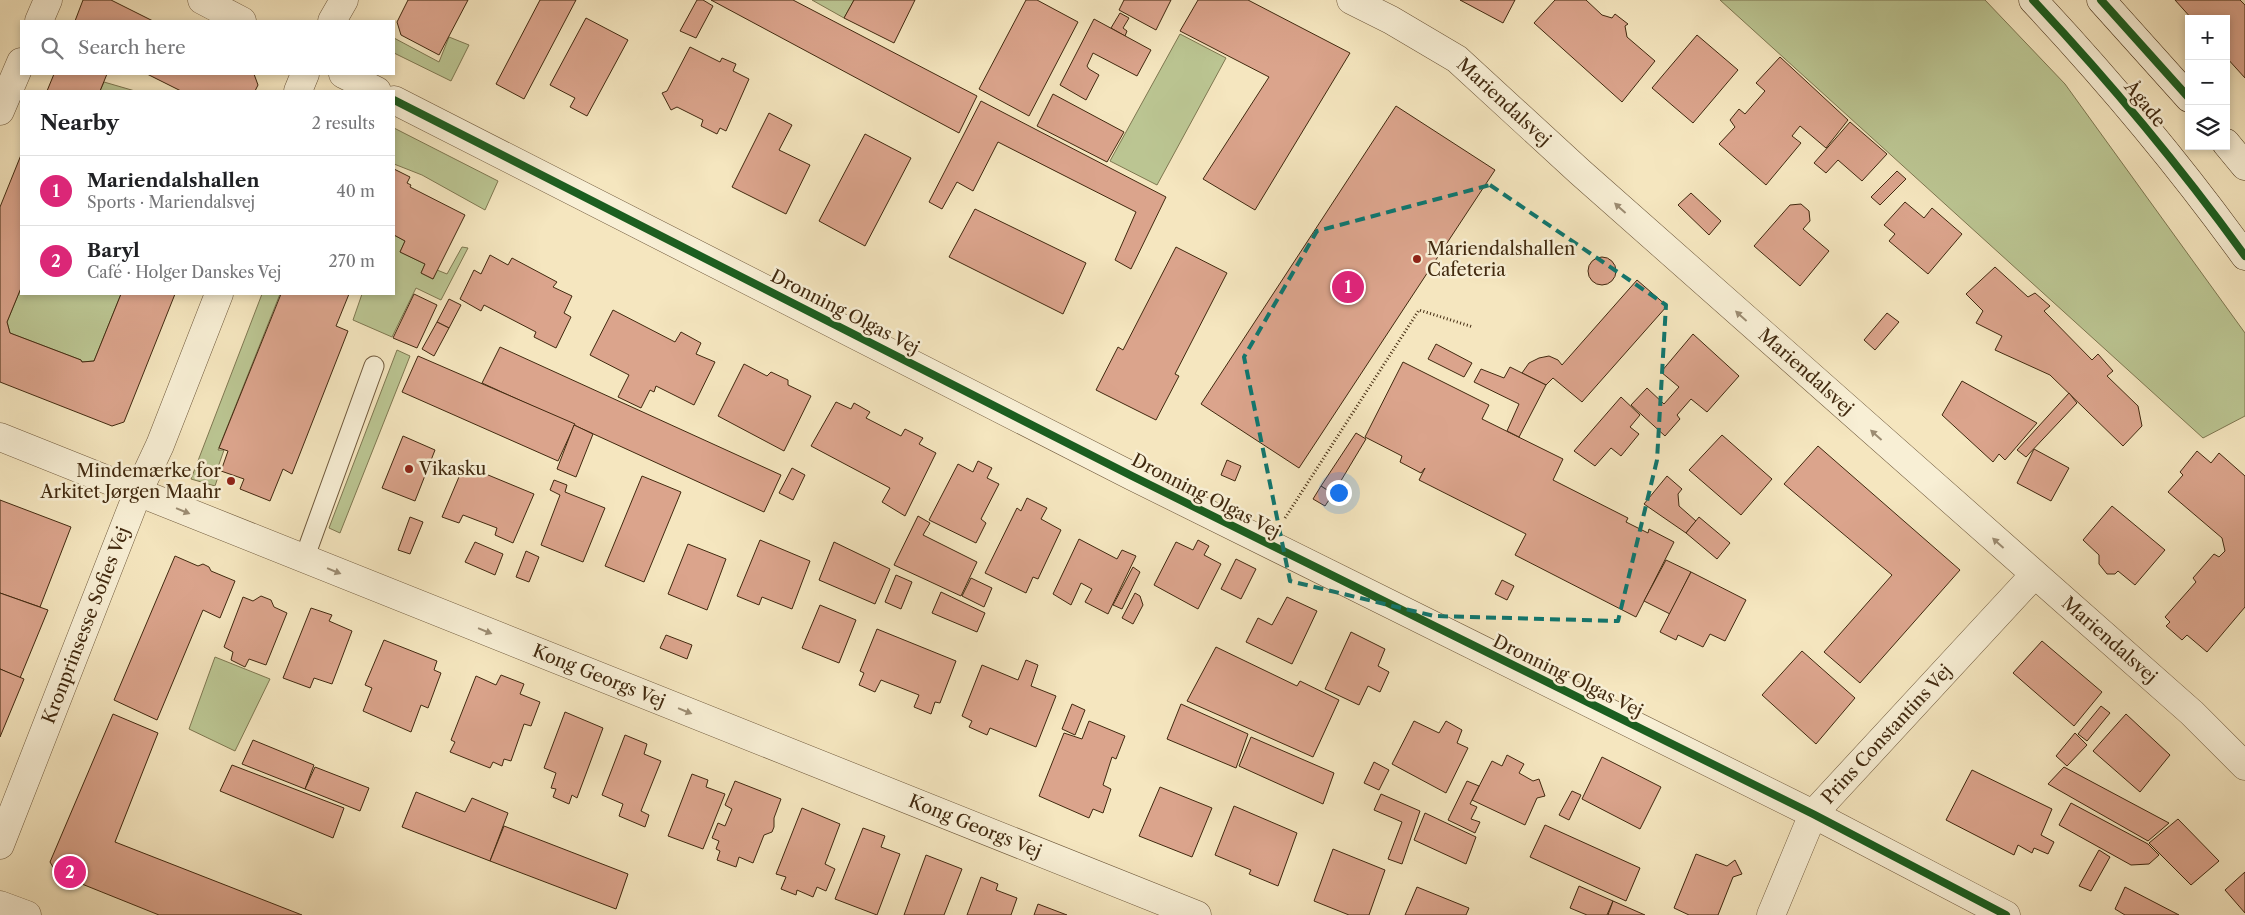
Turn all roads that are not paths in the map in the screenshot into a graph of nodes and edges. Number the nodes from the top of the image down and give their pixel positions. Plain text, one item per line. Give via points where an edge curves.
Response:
1 (48, 0) edge
2 (202, 0) edge
3 (344, 0) edge
4 (1351, 0) edge
5 (2033, 0) edge
6 (2101, 0) edge
7 (39, 20) edge
8 (240, 20) edge
9 (333, 20) edge
10 (20, 64) edge
11 (305, 75) edge
12 (344, 75) edge
13 (298, 90) edge
14 (375, 90) edge
15 (2185, 94) edge
16 (395, 101) edge
17 (0, 111) edge
18 (2230, 148) edge
19 (2245, 166) edge
20 (2245, 256) edge
21 (219, 295) edge
22 (374, 366) dead end
23 (0, 438) edge
24 (138, 492) junction
25 (304, 559) junction
26 (2034, 575) junction
27 (2245, 766) edge
28 (1812, 814) junction
29 (0, 845) edge
30 (0, 905) edge
31 (27, 915) edge
32 (1197, 915) edge
33 (1771, 915) edge
34 (2006, 915) edge

1 - 7 street
2 - 8 street
3 - 9 street
26 -> 4 street, Mariendalsvej via 1456,59
5 - 20 street, Ågade via 2099,71
6 - 15 street, Ågade
10 - 17 street
11 - 13 street
12 - 14 street
16 - 28 street, Dronning Olgas Vej via 1269,544
18 - 19 street
21 - 24 street, Kronprinsesse Sofies Vej via 160,445
22 - 25 lane
23 - 24 street, Kong Georgs Vej
24 -> 25 street, Kong Georgs Vej
24 - 29 street, Kronprinsesse Sofies Vej
25 -> 32 street, Kong Georgs Vej
26 - 27 street, Mariendalsvej via 2192,713
26 - 28 street, Prins Constantins Vej
28 - 33 street, Prins Constantins Vej
28 - 34 street, Dronning Olgas Vej
30 - 31 street

